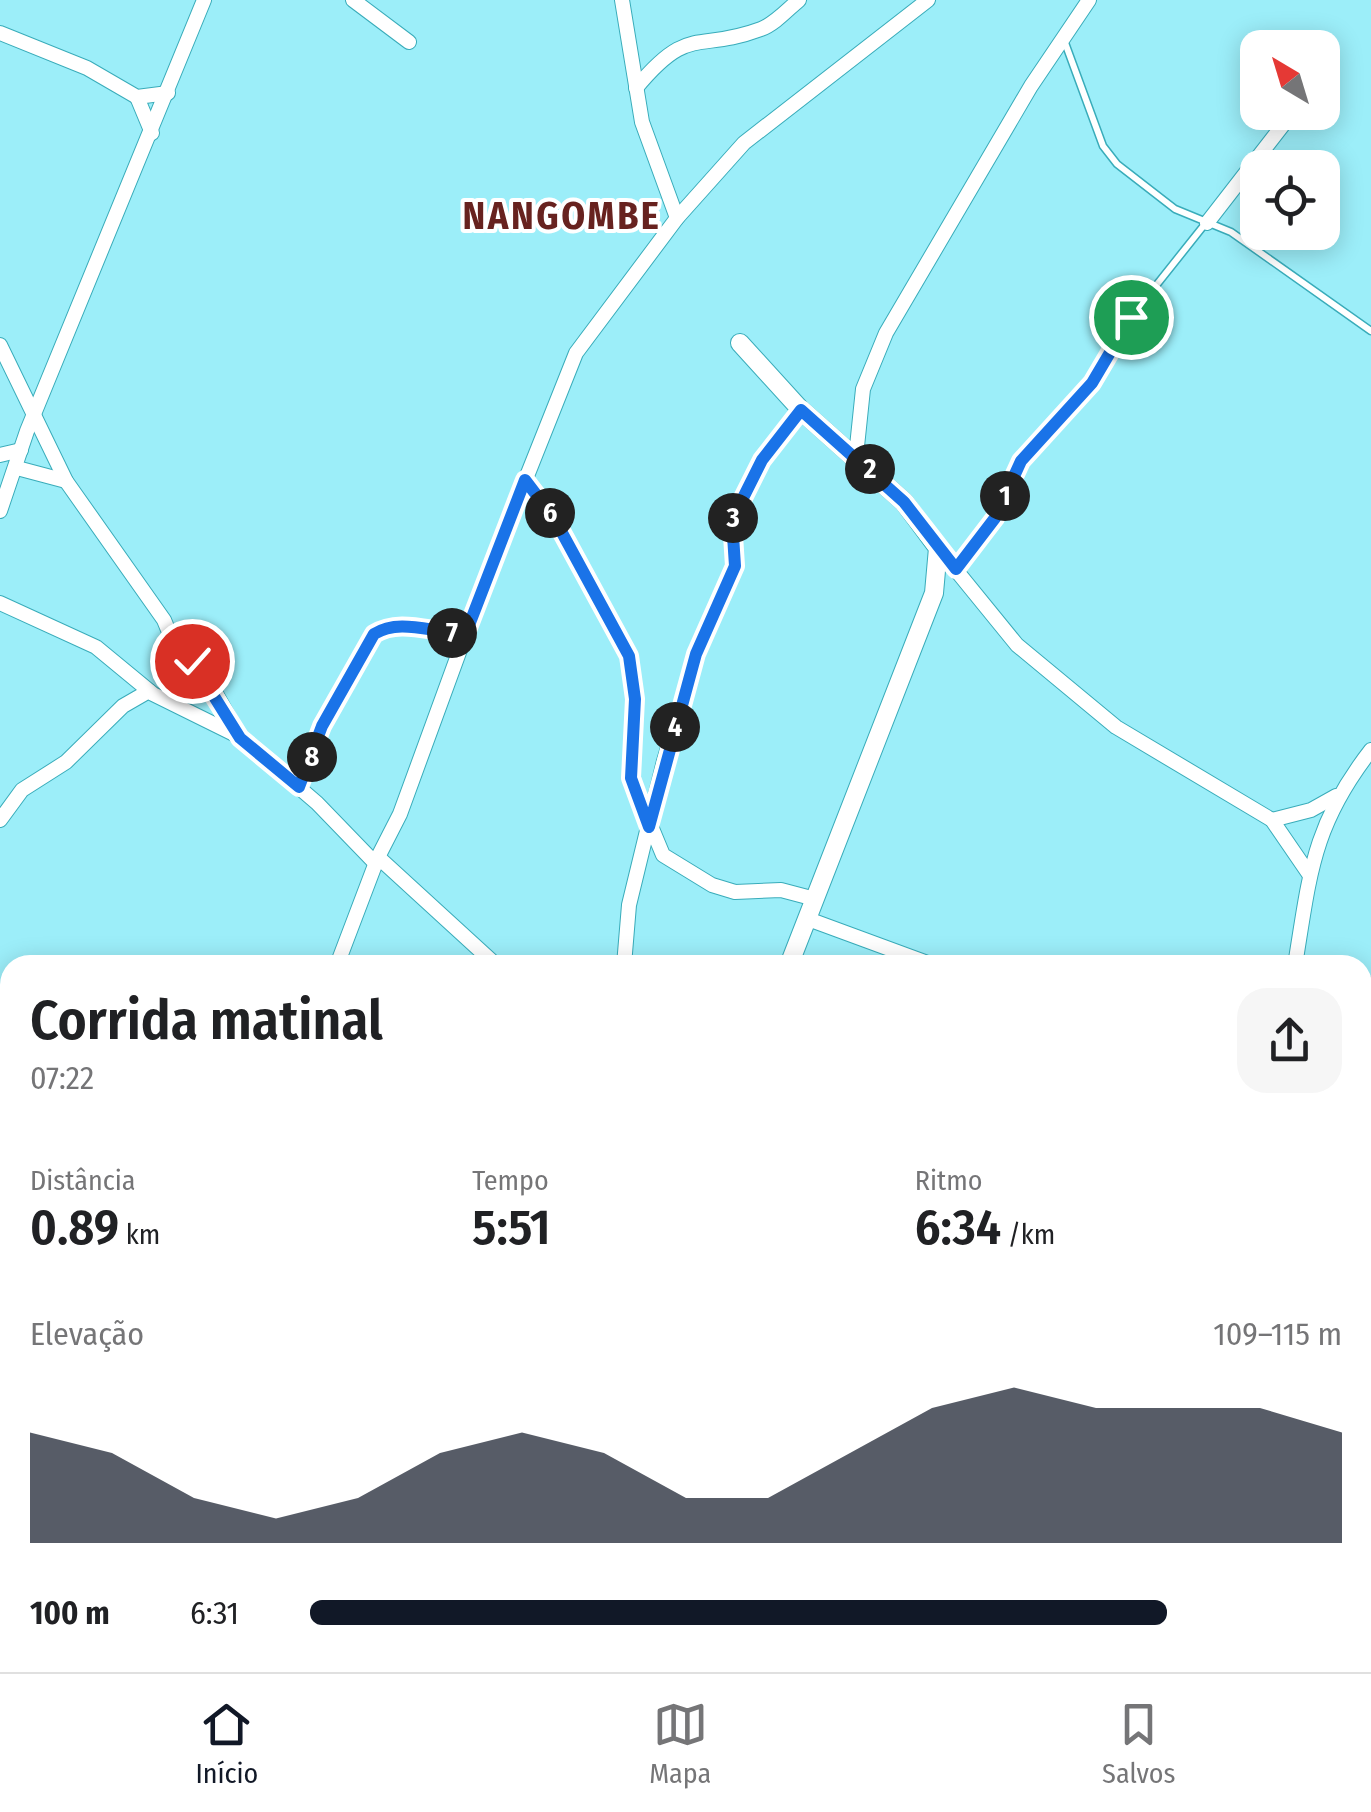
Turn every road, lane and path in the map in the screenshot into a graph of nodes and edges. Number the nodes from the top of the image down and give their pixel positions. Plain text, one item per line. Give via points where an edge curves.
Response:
1 (204, 0) edge
2 (353, 0) edge
3 (622, 0) edge
4 (800, 0) edge
5 (928, 0) edge
6 (1089, 0) edge
7 (0, 32) edge
8 (1063, 38) junction
9 (409, 42) dead end
10 (636, 88) junction
11 (168, 93) junction
12 (137, 97) junction
13 (1279, 130) edge
14 (152, 133) junction
15 (677, 218) junction
16 (1207, 222) junction
17 (1371, 331) edge
18 (740, 343) dead end
19 (0, 346) edge
20 (801, 410) junction
21 (34, 414) junction
22 (21, 450) junction
23 (0, 455) edge
24 (856, 456) junction
25 (17, 468) junction
26 (66, 480) junction
27 (525, 480) junction
28 (0, 510) edge
29 (938, 548) junction
30 (956, 569) junction
31 (0, 604) edge
32 (466, 633) junction
33 (149, 691) junction
34 (240, 738) junction
35 (1371, 750) edge
36 (299, 787) junction
37 (1338, 795) junction
38 (0, 820) edge
39 (1272, 820) junction
40 (649, 827) junction
41 (377, 861) junction
42 (1309, 874) junction
43 (816, 899) junction
44 (808, 919) junction
45 (341, 955) edge
46 (485, 955) edge
47 (625, 955) edge
48 (793, 955) edge
49 (887, 955) edge
50 (1297, 955) edge

1 - 11 street
2 - 9 street
3 - 10 street
4 - 10 street via 764,28 674,48
5 - 15 street via 744,143
6 - 8 street
7 - 12 street
8 - 16 lane via 1104,146 1118,164 1175,208
8 - 24 street via 886,333 864,389
10 - 15 street
11 - 12 street
11 - 14 street
12 - 14 street
13 - 16 street
14 - 21 street
15 - 27 street via 576,353
16 - 17 lane
16 - 30 lane via 1131,317 1092,383 1021,461 995,518
18 - 20 street
19 - 21 street
20 - 24 street
20 - 40 street via 762,460 732,520 735,566 696,654
21 - 22 street
21 - 26 street
22 - 23 street
22 - 25 street
24 - 29 street via 904,502
25 - 26 street
25 - 28 street
26 - 34 street via 208,681
27 - 32 street
27 - 40 street via 554,518 629,656 635,699 631,778
29 - 30 street
29 - 43 street via 934,593
30 - 39 street via 1017,645 1116,727
31 - 33 street via 96,647
32 - 36 street via 402,625 374,634 322,726
32 - 41 street
33 - 34 street
33 - 38 street via 22,790
34 - 36 street
35 - 37 street
36 - 41 street
37 - 39 street
37 - 42 street
39 - 42 street
40 - 43 street via 663,855 712,885
40 - 47 street via 629,905
41 - 45 street
41 - 46 street
42 - 50 street
43 - 44 street
44 - 48 street
44 - 49 street

